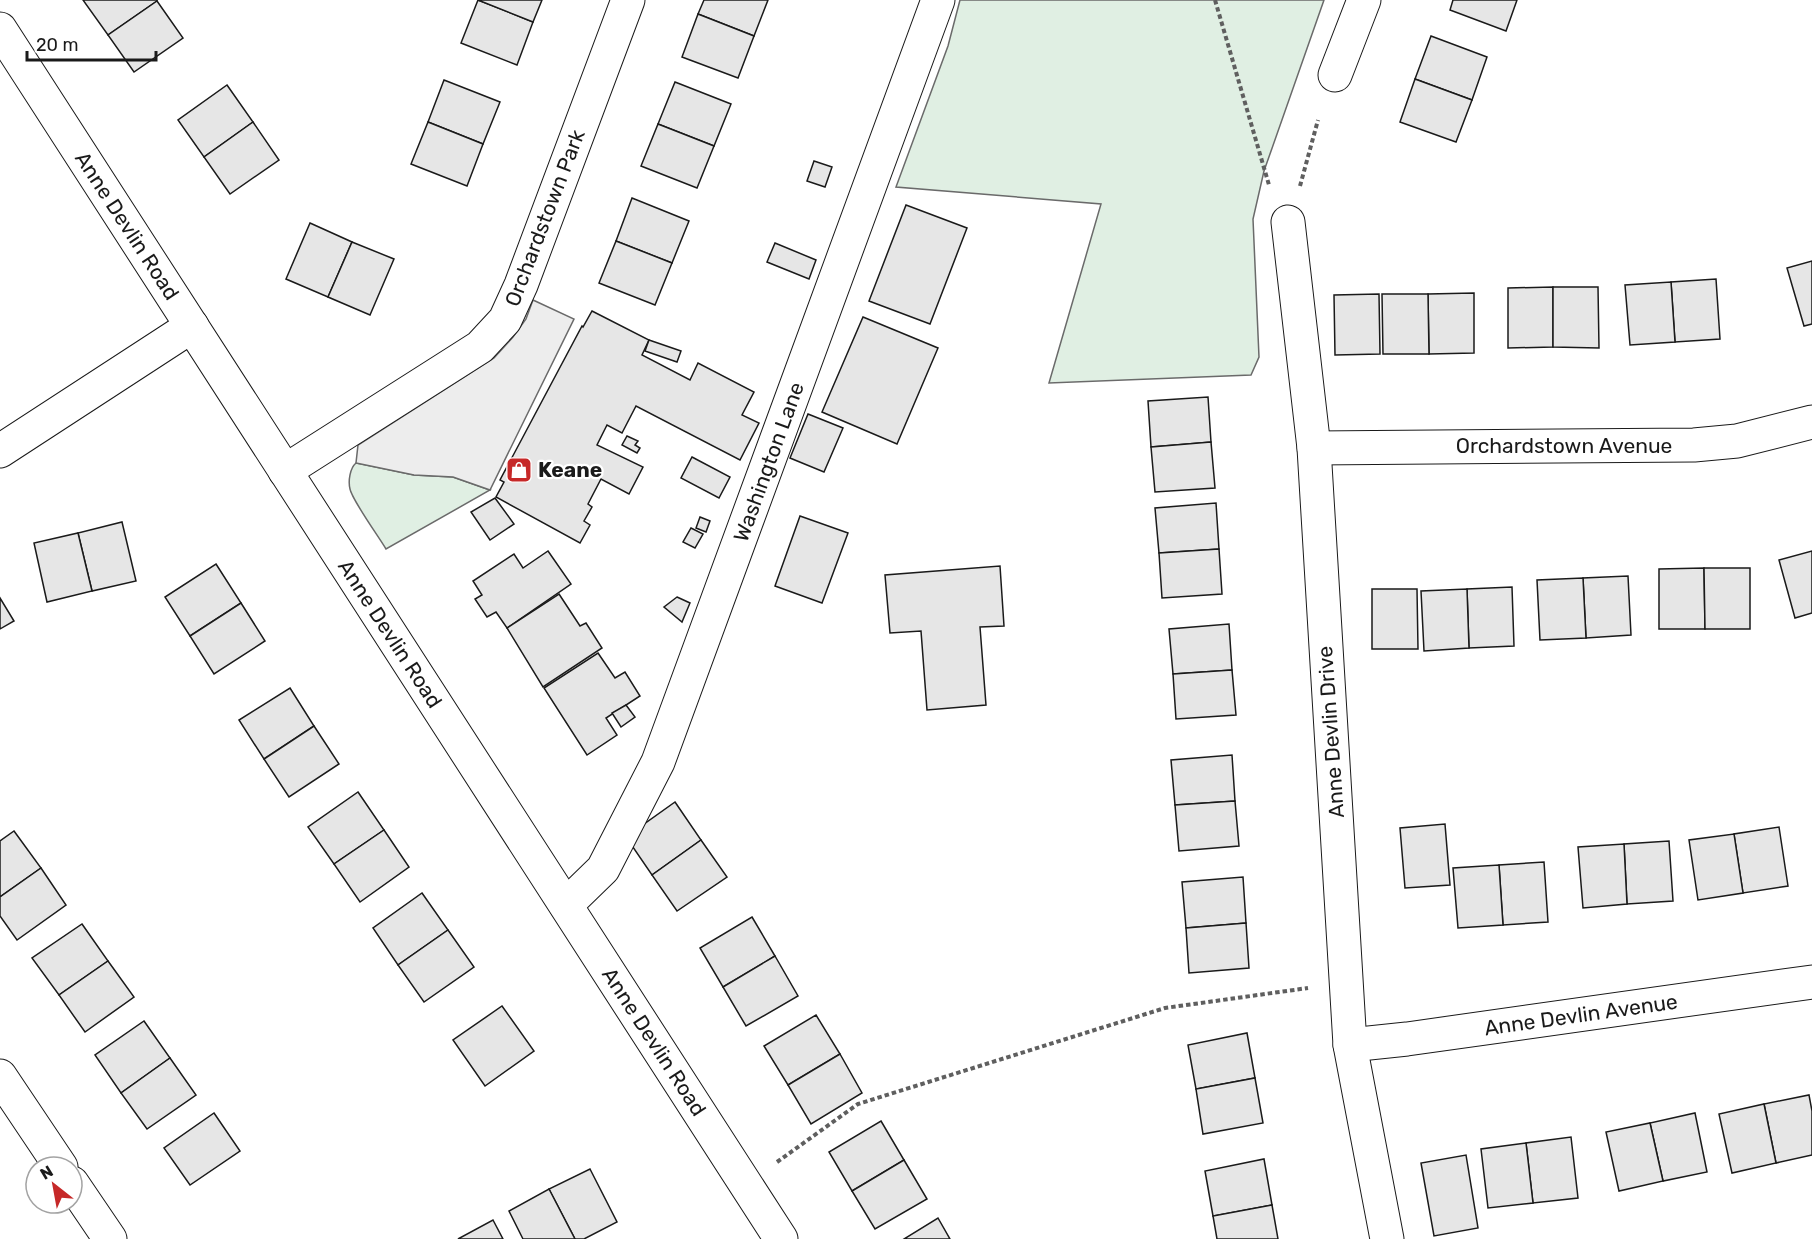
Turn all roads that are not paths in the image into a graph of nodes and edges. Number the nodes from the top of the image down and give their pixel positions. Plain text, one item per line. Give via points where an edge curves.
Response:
1 (628, 0) edge
2 (938, 0) edge
3 (1364, 0) edge
4 (0, 29) edge
5 (1335, 75) dead end
6 (1288, 222) dead end
7 (192, 326) junction
8 (1812, 422) edge
9 (1314, 448) junction
10 (0, 451) edge
11 (285, 471) junction
12 (566, 905) junction
13 (1812, 982) edge
14 (1350, 1045) junction
15 (0, 1076) edge
16 (53, 1155) edge
17 (84, 1201) edge
18 (779, 1238) edge
19 (110, 1239) edge
20 (1387, 1239) edge

1 - 11 street, Orchardstown Park via 505,320 480,347
2 - 12 street, Washington Lane via 658,762 603,869
3 - 5 street
4 - 7 street, Anne Devlin Road
6 - 9 street, Anne Devlin Drive
7 - 10 street
7 - 11 street, Anne Devlin Road
8 - 9 street, Orchardstown Avenue via 1737,441 1694,445
9 - 14 street, Anne Devlin Drive
11 - 12 street, Anne Devlin Road
12 - 18 street, Anne Devlin Road
13 - 14 street, Anne Devlin Avenue
14 - 20 street, Anne Devlin Drive
15 - 16 street
17 - 19 street

